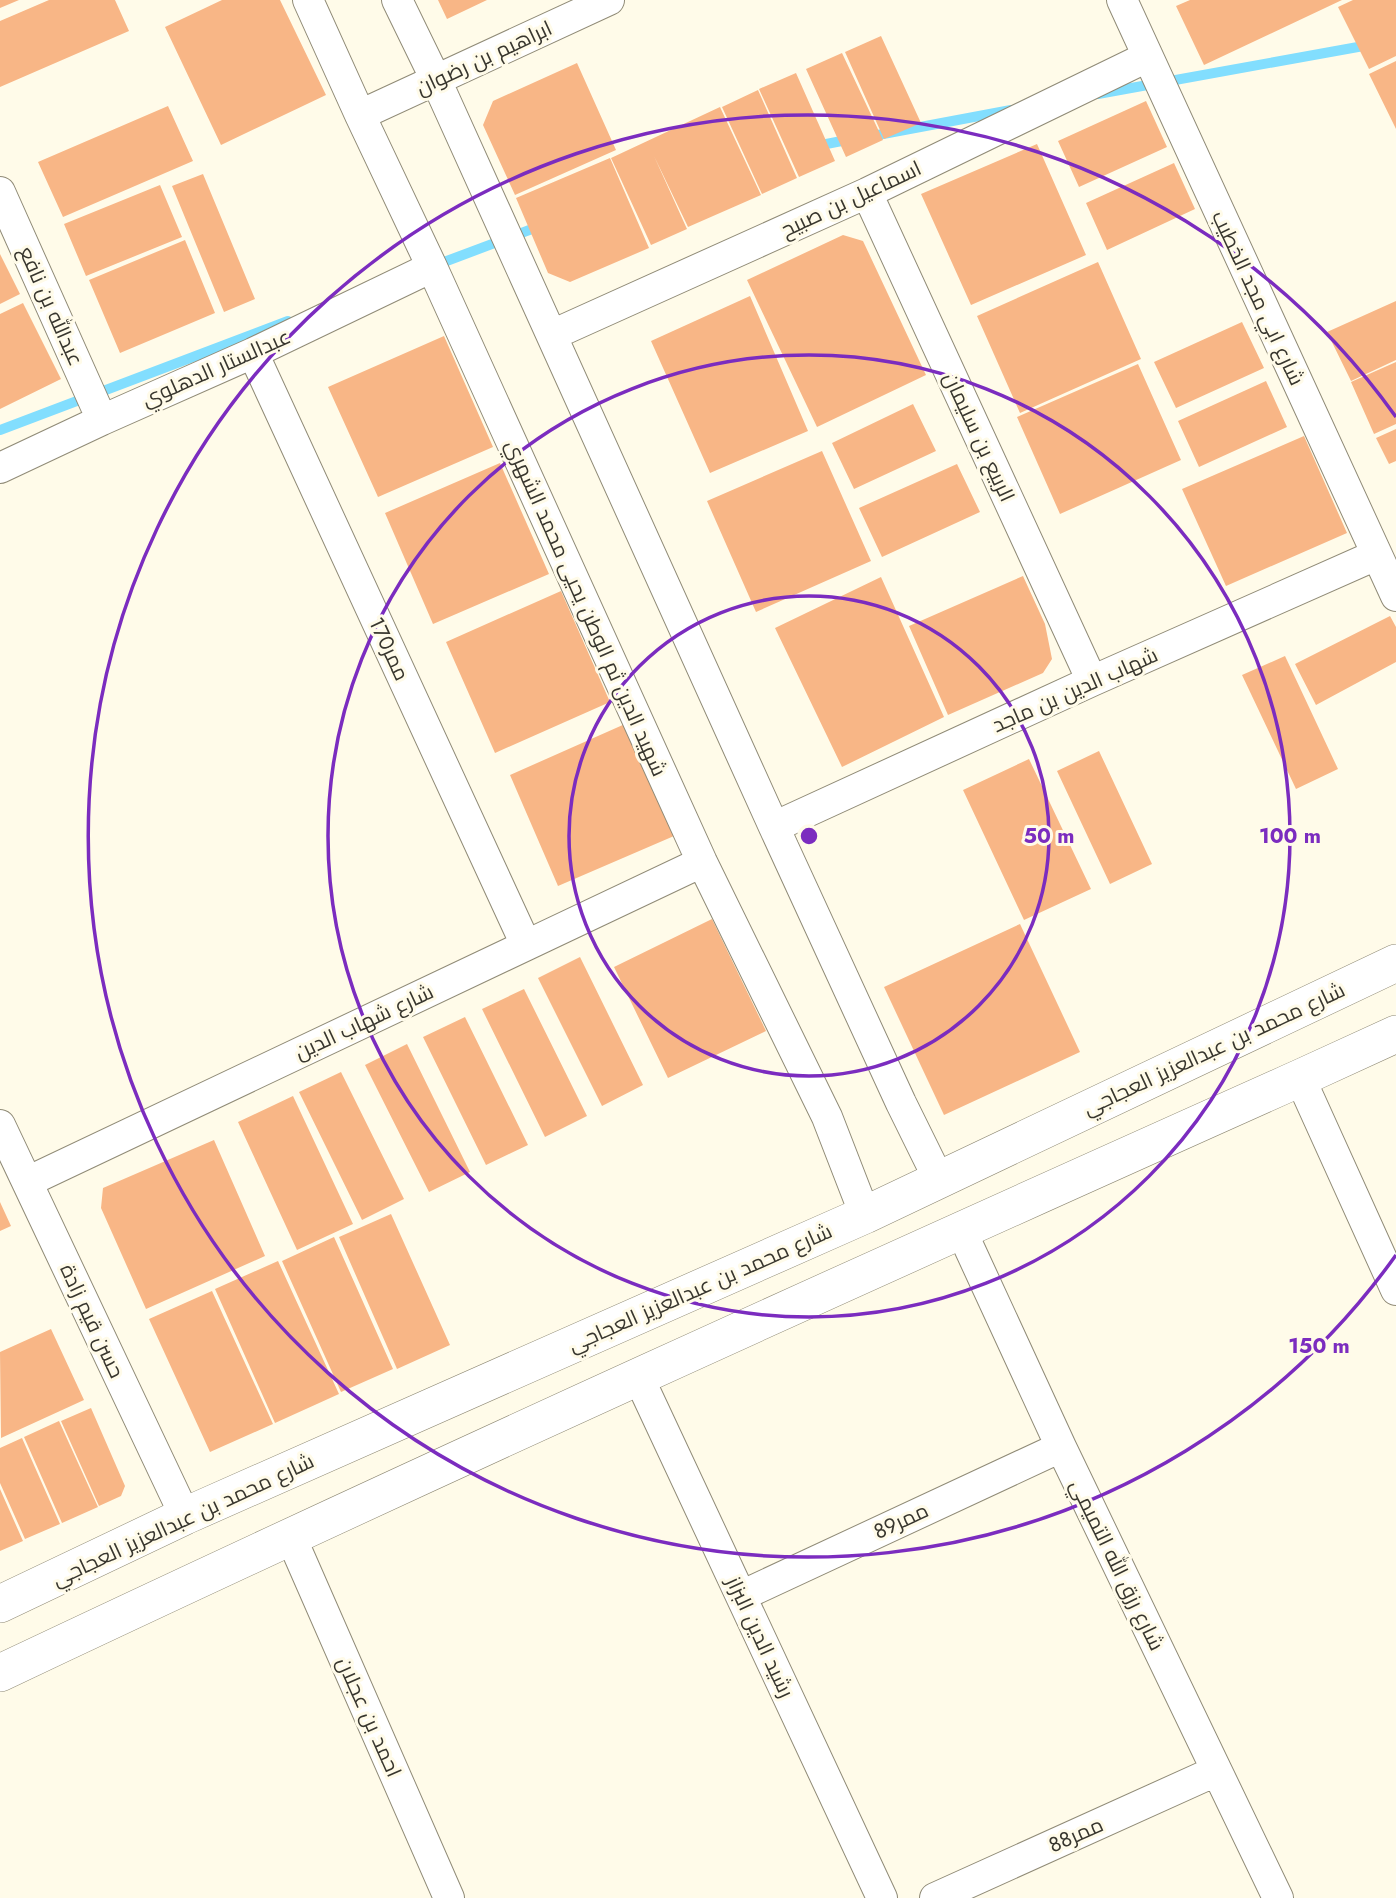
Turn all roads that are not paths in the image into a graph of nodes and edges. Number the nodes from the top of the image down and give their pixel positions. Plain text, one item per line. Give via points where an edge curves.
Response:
1 (308, 0) edge
2 (397, 0) edge
3 (609, 0) edge
4 (1122, 0) edge
5 (1147, 57) junction
6 (436, 80) junction
7 (359, 116) junction
8 (0, 192) edge
9 (867, 193) junction
10 (432, 267) junction
11 (552, 335) junction
12 (253, 352) junction
13 (102, 420) junction
14 (0, 468) edge
15 (1376, 555) junction
16 (1396, 596) edge
17 (1092, 681) junction
18 (774, 827) junction
19 (702, 862) junction
20 (526, 945) junction
21 (1396, 963) edge
22 (1396, 1034) edge
23 (1300, 1079) junction
24 (0, 1125) edge
25 (939, 1180) junction
26 (27, 1182) junction
27 (865, 1215) junction
28 (961, 1230) junction
29 (1396, 1290) edge
30 (638, 1376) junction
31 (1061, 1447) junction
32 (185, 1516) junction
33 (289, 1535) junction
34 (741, 1596) junction
35 (0, 1604) edge
36 (0, 1672) edge
37 (1216, 1771) junction
38 (449, 1898) edge
39 (882, 1898) edge
40 (935, 1898) edge
41 (1278, 1898) edge

1 - 7 street, شهيد الدين ثم الوطن يحيى محمد الشهري
2 - 6 street
3 - 6 street, ابراهيم بن رضوان
4 - 5 street, شارع ابي مجد الخطيب
5 - 9 street, اسماعيل بن صبيح
5 - 15 street, شارع ابي مجد الخطيب
6 - 7 street, ابراهيم بن رضوان
6 - 11 street
7 - 10 street, شهيد الدين ثم الوطن يحيى محمد الشهري
8 - 13 street, عبدالله بن نافع
9 - 11 street, اسماعيل بن صبيح
9 - 17 street, الربيع بن سليمان
10 - 12 street, عبدالستار الدهلوي
10 - 19 street, شهيد الدين ثم الوطن يحيى محمد الشهري
11 - 18 street
12 - 13 street, عبدالستار الدهلوي
12 - 20 street, ممر170
13 - 14 street, عبدالستار الدهلوي
15 - 16 street, شارع ابي مجد الخطيب
15 - 17 street, شهاب الدين بن ماجد
17 - 18 street, شهاب الدين بن ماجد
18 - 25 street
19 - 20 street, شارع شهاب الدين
19 - 27 street, شهيد الدين ثم الوطن يحيى محمد الشهري via 827,1117
20 - 26 street, شارع شهاب الدين
21 - 25 street, شارع محمد بن عبدالعزيز العجاجي
22 - 23 street
23 - 28 street
23 - 29 street
24 - 26 street, حسن قيم زادة
25 - 27 street, شارع محمد بن عبدالعزيز العجاجي
26 - 32 street, حسن قيم زادة
27 - 32 street, شارع محمد بن عبدالعزيز العجاجي
28 - 30 street
28 - 31 street, شارع رزق الله التميمي
30 - 33 street
30 - 34 street, رشيد الدين البزاز
31 - 34 street, ممر89
31 - 37 street, شارع رزق الله التميمي
32 - 35 street, شارع محمد بن عبدالعزيز العجاجي
33 - 36 street
33 - 38 street, احمد بن عجلان
34 - 39 street, رشيد الدين البزاز
37 - 40 street, ممر88
37 - 41 street, شارع رزق الله التميمي

